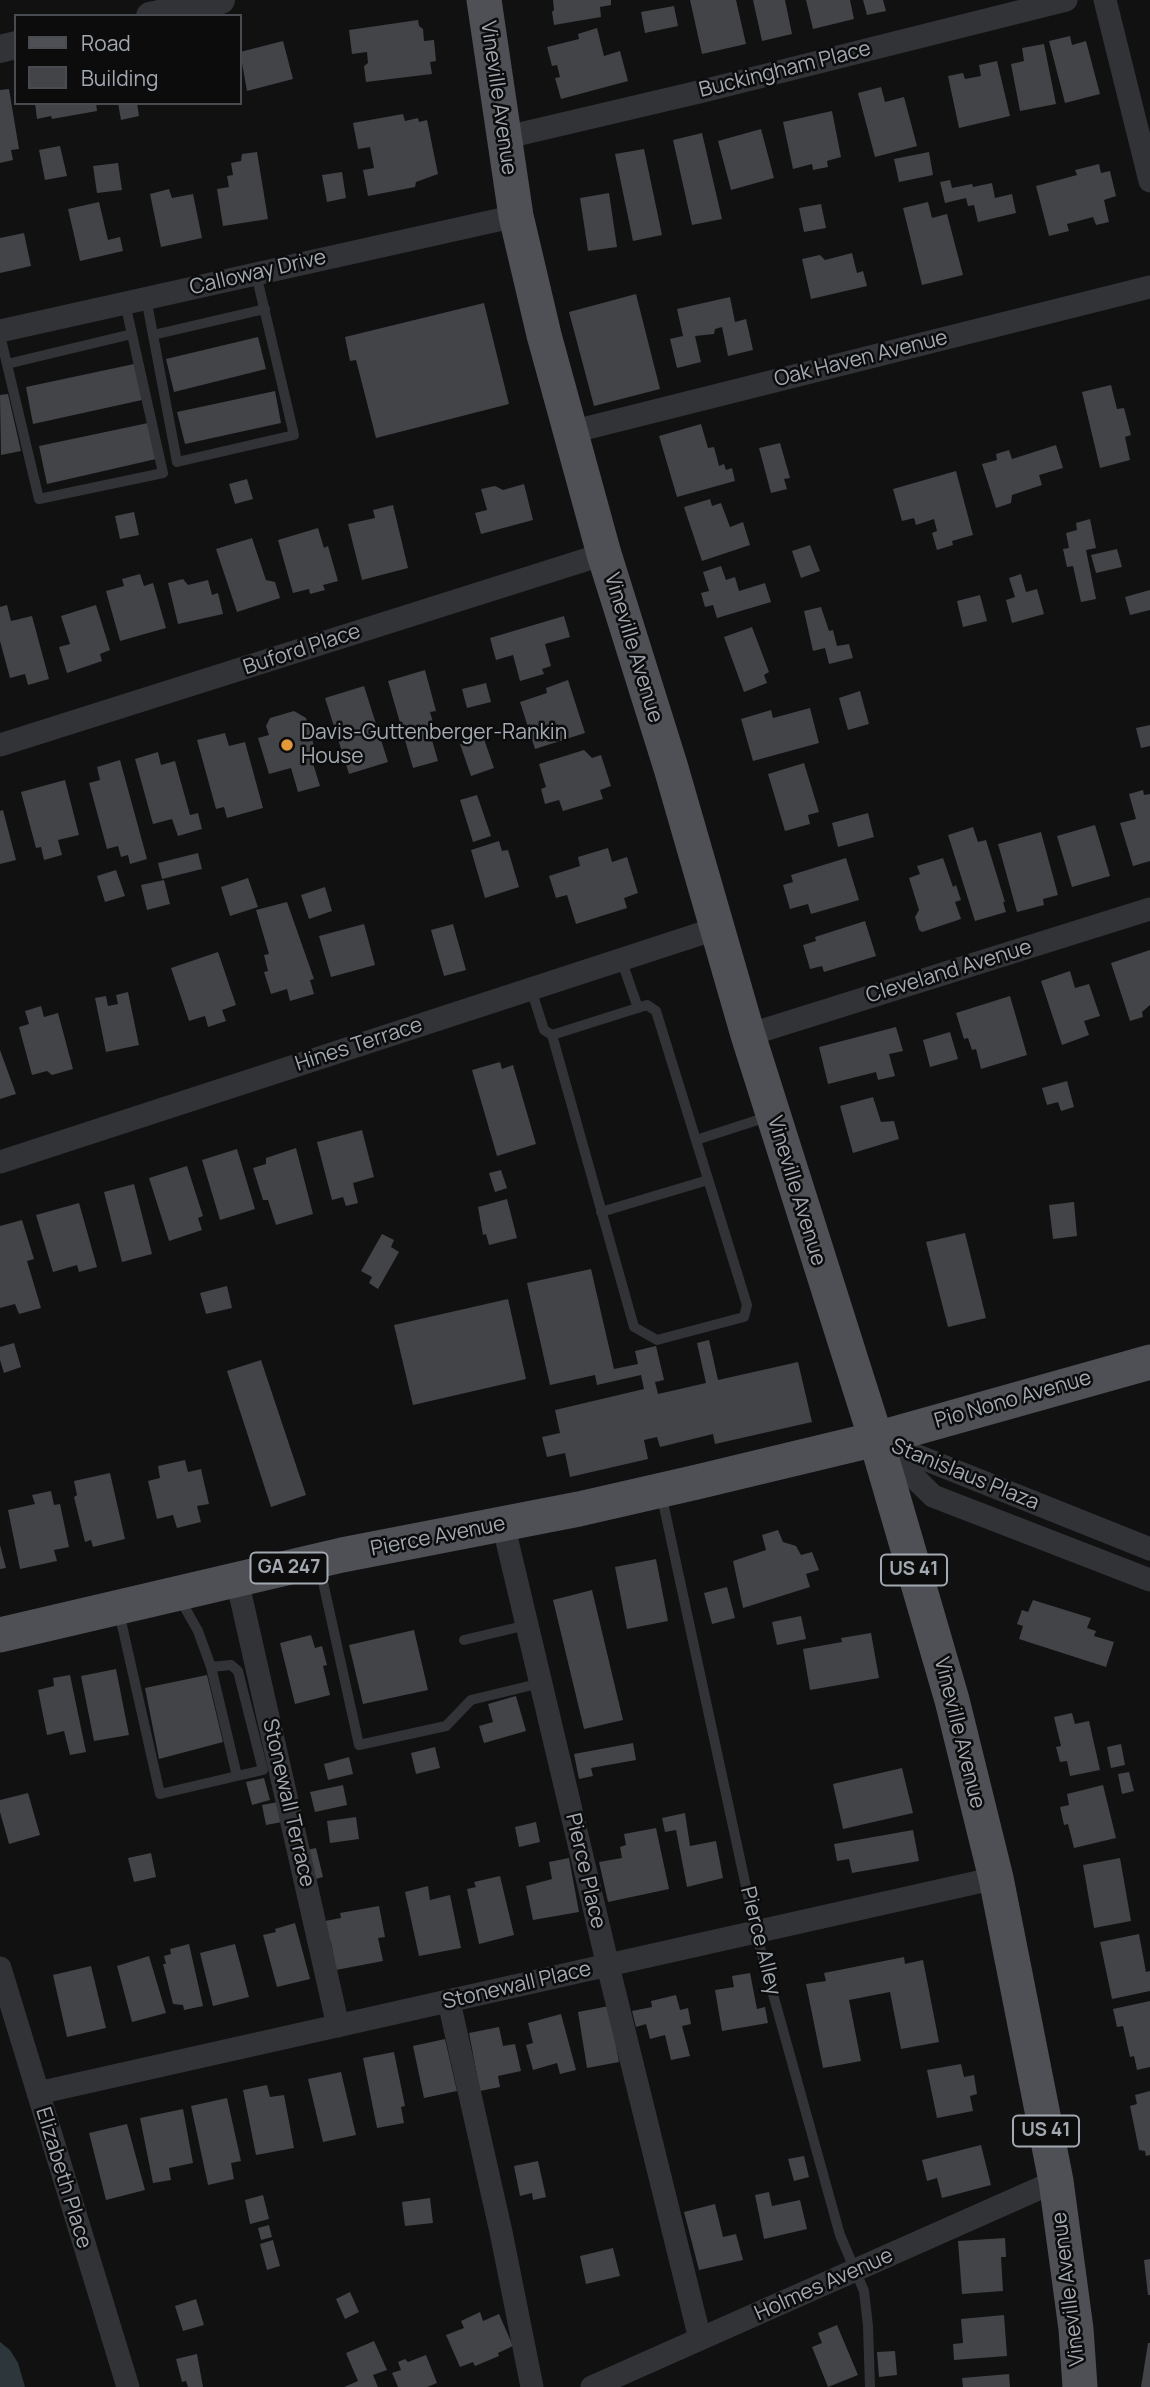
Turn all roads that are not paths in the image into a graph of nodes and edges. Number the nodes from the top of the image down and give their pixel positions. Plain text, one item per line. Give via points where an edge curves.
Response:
1 (221, 0) edge
2 (484, 0) edge
3 (1066, 0) edge
4 (1105, 0) edge
5 (159, 14) edge
6 (503, 138) junction
7 (1150, 181) edge
8 (516, 216) junction
9 (256, 274) junction
10 (1150, 287) edge
11 (135, 300) junction
12 (265, 309) junction
13 (0, 333) edge
14 (132, 334) junction
15 (153, 335) junction
16 (7, 364) junction
17 (571, 432) junction
18 (604, 554) junction
19 (0, 745) edge
20 (1150, 909) edge
21 (718, 928) junction
22 (621, 959) junction
23 (531, 989) junction
24 (638, 1008) junction
25 (552, 1035) junction
26 (748, 1035) junction
27 (773, 1116) junction
28 (696, 1140) junction
29 (0, 1162) edge
30 (708, 1180) junction
31 (601, 1212) junction
32 (1150, 1362) edge
33 (876, 1439) junction
34 (660, 1491) junction
35 (503, 1524) junction
36 (1150, 1549) edge
37 (319, 1561) junction
38 (237, 1580) junction
39 (1150, 1580) edge
40 (177, 1593) junction
41 (117, 1607) junction
42 (527, 1625) junction
43 (0, 1635) edge
44 (464, 1640) dead end
45 (211, 1667) junction
46 (541, 1683) junction
47 (237, 1776) junction
48 (996, 1878) junction
49 (756, 1933) junction
50 (608, 1966) junction
51 (0, 1968) edge
52 (449, 2002) junction
53 (338, 2026) junction
54 (38, 2093) junction
55 (1056, 2181) junction
56 (856, 2271) junction
57 (700, 2339) junction
58 (128, 2387) edge
59 (532, 2387) edge
60 (592, 2387) edge
61 (870, 2387) edge
62 (1080, 2387) edge

1 - 5 street
2 - 6 main road, Vineville Avenue
3 - 6 street, Buckingham Place
4 - 7 street
6 - 8 main road, Vineville Avenue
8 - 9 street, Calloway Drive
8 - 17 main road, Vineville Avenue
9 - 11 street, Calloway Drive
9 - 12 lane
10 - 17 street, Oak Haven Avenue
11 - 13 street, Calloway Drive
11 - 14 lane
11 - 15 lane
12 - 15 lane
12 - 15 lane via 294,435 177,462
13 - 16 lane
14 - 16 lane
14 - 16 lane via 163,473 39,499
17 - 18 main road, Vineville Avenue
18 - 19 street, Buford Place
18 - 21 main road, Vineville Avenue
20 - 26 street, Cleveland Avenue
21 - 22 street, Hines Terrace
21 - 26 main road, Vineville Avenue
22 - 23 street, Hines Terrace
22 - 24 lane
23 - 25 lane via 544,1030
23 - 29 street, Hines Terrace
24 - 25 lane
24 - 28 lane via 647,1005 656,1010
25 - 31 lane
26 - 27 main road, Vineville Avenue
27 - 28 lane
27 - 33 main road, Vineville Avenue
28 - 30 lane
30 - 31 lane
30 - 31 lane via 747,1305 744,1317 657,1340 634,1327
32 - 33 main road, Pio Nono Avenue
33 - 34 main road, Pierce Avenue / GA 247
33 - 36 street, Stanislaus Plaza
33 - 39 street, Stanislaus Plaza via 933,1496
33 - 48 main road, Vineville Avenue / US 41 via 952,1700
34 - 35 main road, Pierce Avenue / GA 247
34 - 49 lane, Pierce Alley
35 - 37 main road, Pierce Avenue / GA 247
35 - 42 street, Pierce Place
37 - 38 main road, Pierce Avenue / GA 247
37 - 46 lane via 359,1745 446,1726 471,1700
38 - 40 main road, Pierce Avenue / GA 247
38 - 53 street, Stonewall Terrace
40 - 41 main road, Pierce Avenue / GA 247
40 - 45 lane
41 - 43 main road, Pierce Avenue / GA 247
41 - 47 lane via 160,1794
42 - 44 lane
42 - 46 street, Pierce Place
45 - 47 lane
45 - 47 lane via 231,1665 238,1671 263,1770
46 - 50 street, Pierce Place
48 - 49 street, Stonewall Place
48 - 55 main road, Vineville Avenue / US 41
49 - 50 street, Stonewall Place
49 - 56 lane, Pierce Alley via 819,2162
50 - 52 street, Stonewall Place
50 - 57 street, Pierce Place
51 - 54 street, Elizabeth Place
52 - 53 street, Stonewall Place
52 - 59 street
53 - 54 street, Stonewall Place
54 - 58 street, Elizabeth Place
55 - 56 street, Holmes Avenue
55 - 62 main road, Vineville Avenue / US 41
56 - 57 street, Holmes Avenue
56 - 61 lane, Pierce Alley via 864,2291
57 - 60 street, Holmes Avenue

